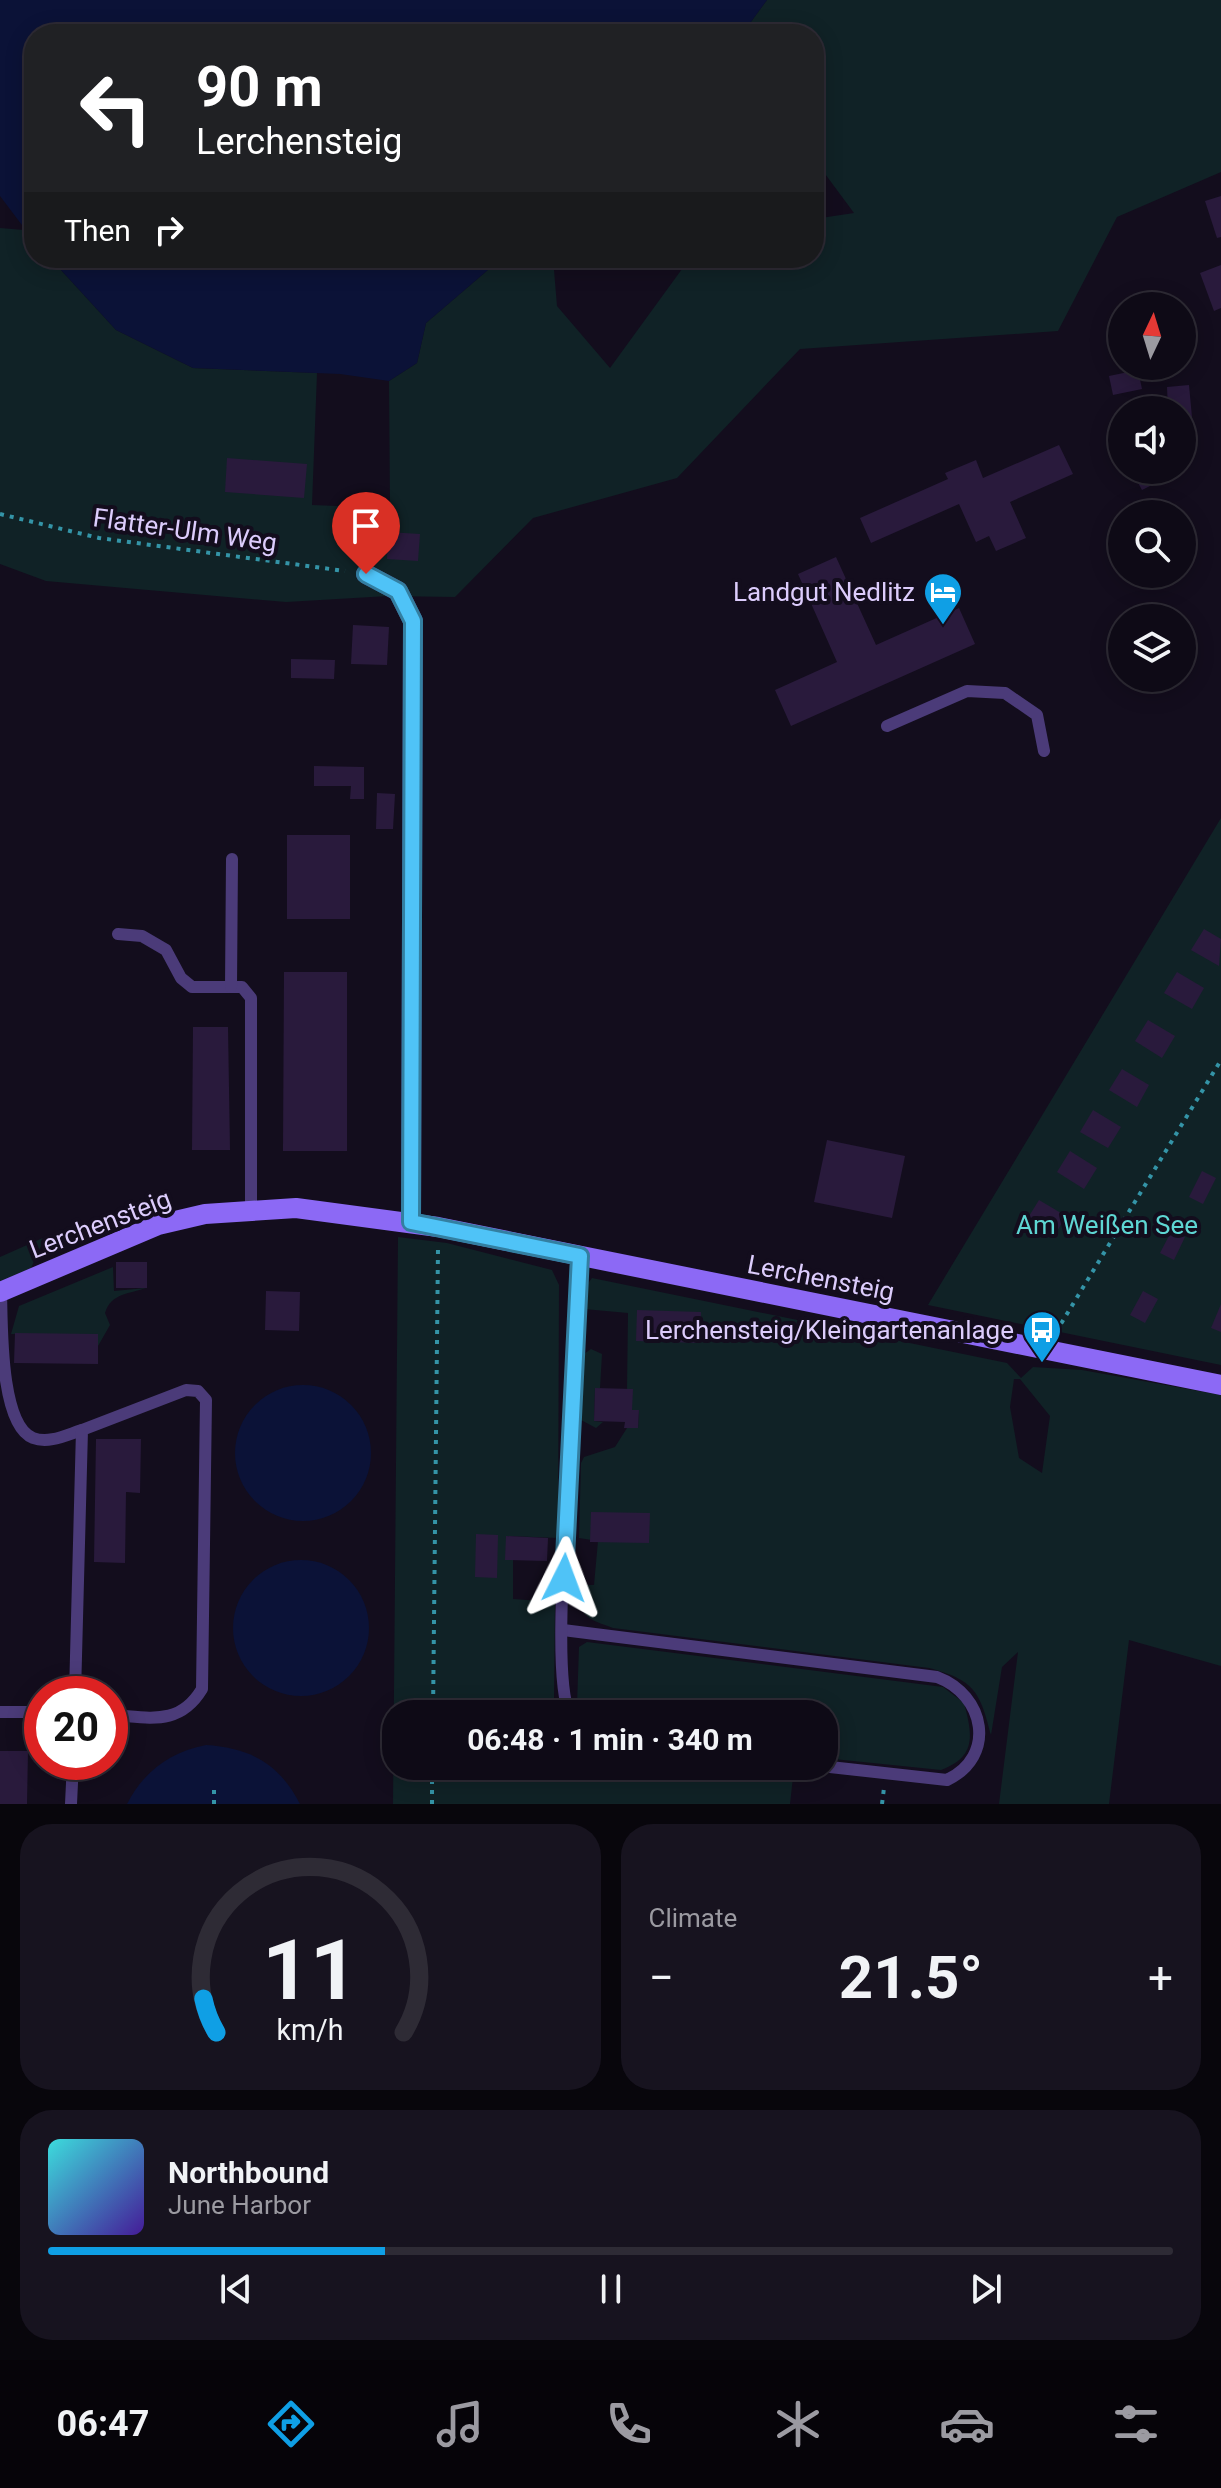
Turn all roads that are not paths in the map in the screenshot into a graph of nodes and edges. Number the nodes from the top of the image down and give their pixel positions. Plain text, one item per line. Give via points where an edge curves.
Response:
1 (366, 574) road end
2 (887, 726) dead end
3 (1044, 751) dead end
4 (232, 859) dead end
5 (118, 934) dead end
6 (231, 987) junction
7 (251, 1208) junction
8 (411, 1222) junction
9 (580, 1256) junction
10 (1, 1292) edge
11 (1221, 1385) edge
12 (82, 1430) junction
13 (563, 1630) junction
14 (75, 1676) edge
15 (565, 1700) edge
16 (0, 1712) edge
17 (24, 1712) edge
18 (128, 1715) edge
19 (838, 1768) edge
20 (72, 1780) edge
21 (71, 1804) edge

1 - 8 street via 398,591 413,621
2 - 3 lane via 967,691 1005,693 1037,715
4 - 6 lane
5 - 6 lane via 142,936 166,950 192,987
6 - 7 lane via 242,987 251,998
7 - 8 street, Lerchensteig
7 - 10 street, Lerchensteig via 158,1225
8 - 9 street, Lerchensteig
9 - 11 street, Lerchensteig
9 - 13 lane
10 - 12 lane via 3,1381 14,1424 25,1434 49,1441
12 - 14 lane
12 - 18 lane via 186,1390 198,1391 206,1400 202,1689 176,1716
13 - 15 lane
13 - 19 lane via 937,1677 957,1685 976,1713 979,1733 973,1757 965,1771 947,1780
16 - 17 lane
20 - 21 lane

